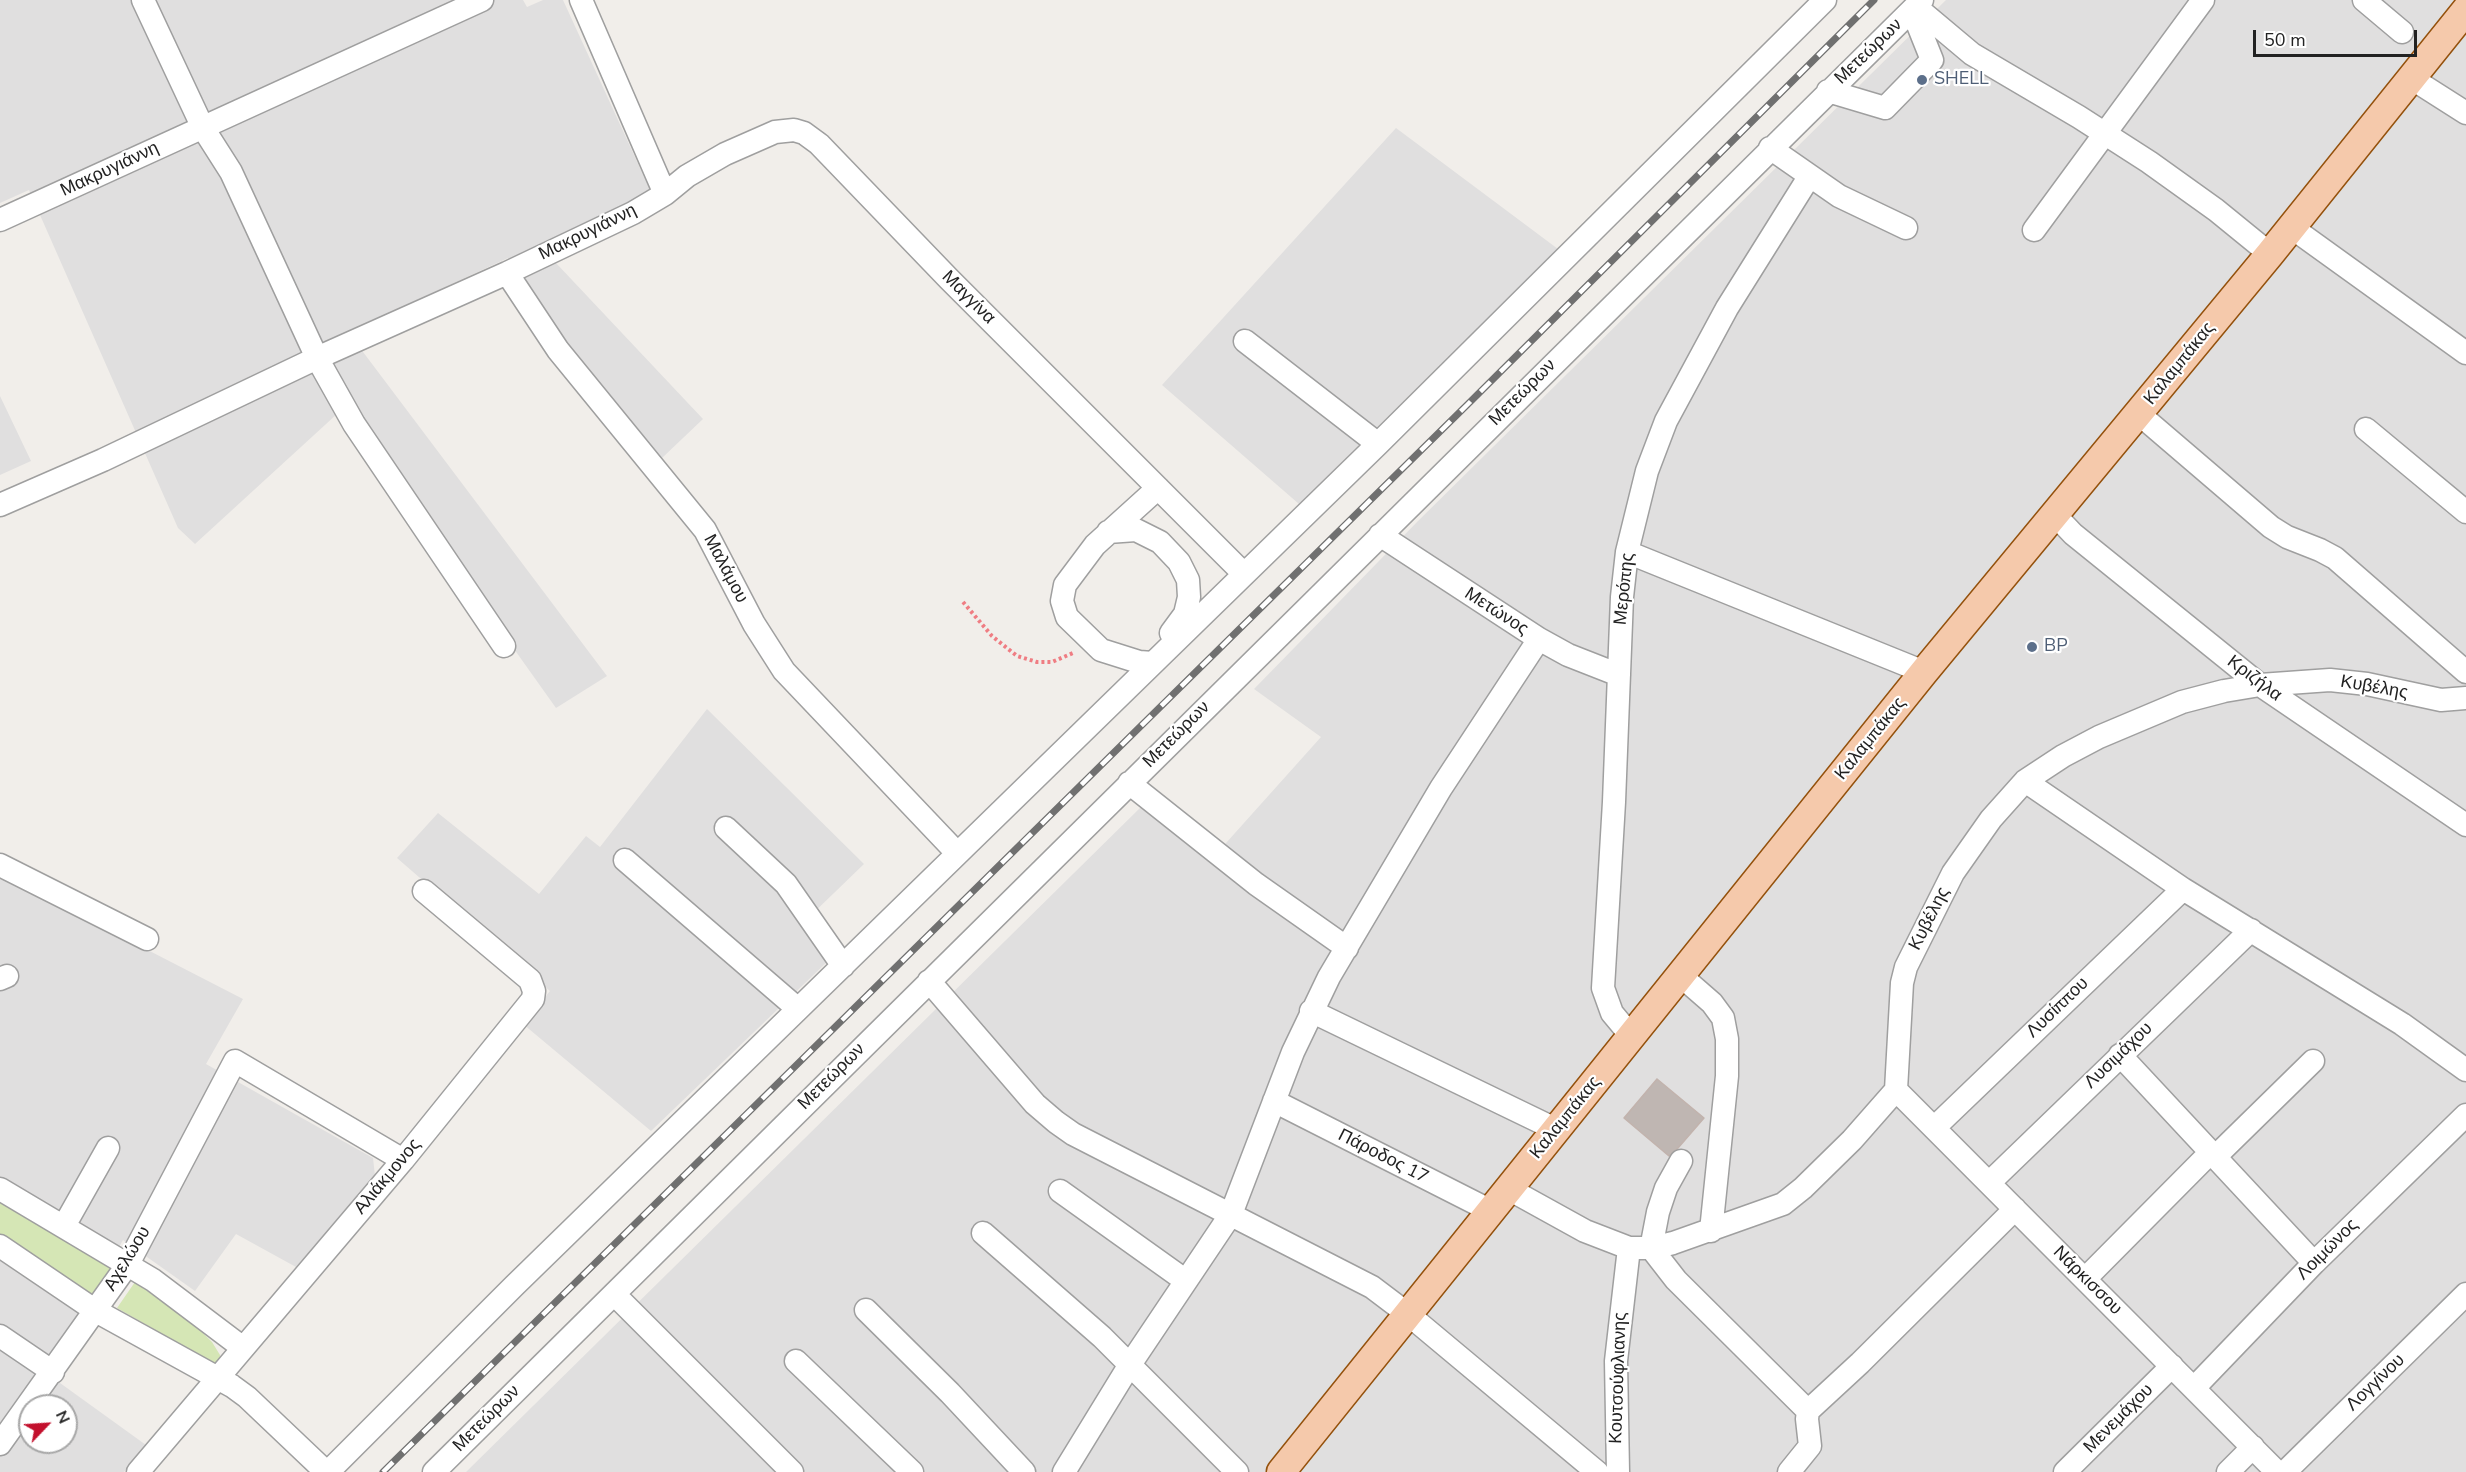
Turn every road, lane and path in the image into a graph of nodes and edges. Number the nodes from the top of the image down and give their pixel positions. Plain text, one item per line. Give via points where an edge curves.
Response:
1 (143, 0) edge
2 (482, 0) edge
3 (581, 0) edge
4 (1825, 0) edge
5 (2203, 0) edge
6 (2364, 0) edge
7 (1917, 6) edge
8 (2466, 10) edge
9 (2402, 32) dead end
10 (2411, 78) junction
11 (1828, 91) junction
12 (2466, 113) edge
13 (203, 128) junction
14 (2105, 134) junction
15 (1770, 148) junction
16 (1809, 177) junction
17 (665, 194) junction
18 (0, 220) edge
19 (1906, 228) dead end
20 (2291, 228) junction
21 (2034, 230) dead end
22 (2270, 254) junction
23 (507, 273) junction
24 (1245, 341) dead end
25 (2466, 353) edge
26 (317, 358) junction
27 (2139, 414) junction
28 (2366, 429) dead end
29 (1378, 444) junction
30 (1158, 488) junction
31 (0, 505) edge
32 (2466, 512) edge
33 (2055, 515) junction
34 (1108, 532) junction
35 (1380, 535) junction
36 (1628, 552) junction
37 (1244, 574) junction
38 (963, 602) dead end
39 (1173, 638) junction
40 (1539, 639) junction
41 (1091, 642) junction
42 (504, 646) dead end
43 (1146, 663) junction
44 (1924, 672) junction
45 (2466, 672) edge
46 (1619, 675) junction
47 (2260, 685) junction
48 (2466, 698) edge
49 (2025, 781) junction
50 (1129, 783) junction
51 (2466, 825) edge
52 (726, 828) dead end
53 (957, 853) junction
54 (625, 860) dead end
55 (0, 865) edge
56 (2183, 889) junction
57 (424, 891) dead end
58 (2251, 930) junction
59 (147, 939) dead end
60 (1347, 948) junction
61 (843, 966) junction
62 (1681, 976) junction
63 (929, 981) junction
64 (798, 1009) junction
65 (1311, 1011) junction
66 (1632, 1036) junction
67 (2120, 1055) junction
68 (2313, 1061) dead end
69 (2466, 1070) edge
70 (1896, 1090) junction
71 (1274, 1101) junction
72 (2466, 1115) edge
73 (1934, 1128) junction
74 (1557, 1130) junction
75 (108, 1148) dead end
76 (2213, 1154) junction
77 (403, 1160) junction
78 (1681, 1161) dead end
79 (1989, 1183) junction
80 (0, 1189) edge
81 (1060, 1191) dead end
82 (1500, 1200) junction
83 (2015, 1209) junction
84 (1231, 1214) junction
85 (64, 1226) junction
86 (1711, 1231) junction
87 (983, 1233) dead end
88 (0, 1246) edge
89 (1629, 1248) junction
90 (1653, 1248) junction
91 (2314, 1263) junction
92 (128, 1264) junction
93 (2085, 1279) junction
94 (1186, 1281) junction
95 (614, 1294) junction
96 (2466, 1294) edge
97 (866, 1310) dead end
98 (96, 1311) junction
99 (1409, 1315) junction
100 (0, 1336) edge
101 (243, 1348) junction
102 (796, 1361) dead end
103 (1129, 1366) junction
104 (2172, 1366) junction
105 (53, 1372) junction
106 (219, 1378) junction
107 (2194, 1388) junction
108 (1808, 1412) junction
109 (0, 1444) edge
110 (2253, 1447) junction
111 (438, 1471) edge
112 (138, 1472) edge
113 (327, 1472) edge
114 (792, 1472) edge
115 (912, 1472) edge
116 (1024, 1472) edge
117 (1064, 1472) edge
118 (1237, 1472) edge
119 (1281, 1472) edge
120 (1597, 1472) edge
121 (1618, 1472) edge
122 (1789, 1472) edge
123 (2065, 1472) edge
124 (2228, 1472) edge
125 (2277, 1472) edge
126 (2285, 1472) edge

1 - 13 street
2 - 13 street, Μακρυγιάννη
3 - 17 street
4 - 29 street
5 - 14 street
6 - 9 street
7 - 11 street, Μετεώρων
7 - 11 street via 1932,60 1885,108
7 - 14 street via 1988,65
8 - 10 main road, Καλαμπάκας
10 - 12 street
10 - 20 main road, Καλαμπάκας
11 - 15 street, Μετεώρων
13 - 18 street, Μακρυγιάννη
13 - 26 street via 231,172
14 - 21 street
14 - 22 street via 2194,194
15 - 16 street
15 - 35 street, Μετεώρων
16 - 19 street via 1862,209
16 - 36 street, Μερόπης via 1727,308 1670,412 1647,471
17 - 23 street, Μακρυγιάννη
17 - 30 street, Μαγγίνα via 702,166 736,149 785,129 804,133
20 - 22 main road, Καλαμπάκας
20 - 25 street
22 - 27 main road, Καλαμπάκας
23 - 26 street, Μακρυγιάννη
23 - 53 street, Μαλάμου via 558,350 705,530 754,624 784,671
24 - 29 street
26 - 31 street, Μακρυγιάννη
26 - 42 street via 354,424
27 - 33 main road, Καλαμπάκας
27 - 45 street via 2271,528 2335,558
28 - 32 street
29 - 37 street
30 - 34 street
30 - 37 street, Μαγγίνα
33 - 44 main road, Καλαμπάκας
33 - 47 street, Κριζήλα via 2073,534
34 - 39 street via 1136,530 1160,542 1179,562 1188,580 1189,597
34 - 41 street via 1065,585 1062,601 1067,617
35 - 40 street, Μετώνος
35 - 50 street, Μετεώρων
36 - 44 street
36 - 46 street, Μερόπης
37 - 39 street
38 - 41 path via 992,636 1017,656 1052,662
39 - 43 street
40 - 46 street, Μετώνος
40 - 60 street via 1441,788
41 - 43 street via 1101,650
43 - 53 street
44 - 62 main road, Καλαμπάκας
46 - 66 street, Μερόπης via 1603,988 1612,1012
47 - 48 street, Κυβέλης via 2350,681 2441,700
47 - 49 street, Κυβέλης via 2224,691 2154,713 2063,756
47 - 51 street, Κριζήλα
49 - 56 street
49 - 70 street, Κυβέλης via 1991,819 1953,873 1906,967
50 - 60 street via 1256,884
50 - 63 street, Μετεώρων
52 - 61 street via 786,884
53 - 61 street
54 - 64 street
55 - 59 street
56 - 58 street
56 - 73 street, Λυσίππου
57 - 77 street, Αλιάκμονος via 530,980 534,996
58 - 67 street, Λυσιμάχου
58 - 69 street via 2402,1024
60 - 65 street
61 - 64 street
62 - 66 main road, Καλαμπάκας
62 - 86 street via 1723,1018 1727,1039 1727,1076
63 - 84 street via 1035,1104 1056,1122
63 - 95 street, Μετεώρων
64 - 113 street
65 - 71 street
65 - 74 street
66 - 74 main road, Καλαμπάκας
67 - 76 street
67 - 79 street, Λυσιμάχου
68 - 76 street
70 - 73 street, Νάρκισσου
70 - 86 street via 1793,1197 1774,1209
71 - 82 street, Πάροδος 17
71 - 84 street
72 - 91 street, Λοιμώνος
73 - 79 street, Νάρκισσου
74 - 82 main road, Καλαμπάκας
75 - 85 street
76 - 91 street
76 - 93 street
77 - 92 street, Αχελώου via 235,1061
77 - 101 street, Αλιάκμονος
78 - 90 street via 1658,1212
79 - 83 street, Νάρκισσου
80 - 85 street
81 - 94 street
82 - 89 street
82 - 99 main road, Καλαμπάκας
83 - 93 street, Νάρκισσου
83 - 108 street
84 - 94 street
84 - 99 street via 1372,1287
85 - 92 street
86 - 90 street
87 - 103 street via 1102,1337
88 - 98 street
89 - 90 street
89 - 121 street, Κουτσούφλιανης via 1616,1360
90 - 108 street via 1676,1280
91 - 107 street, Λοιμώνος
92 - 98 street, Αχελώου
92 - 101 street
93 - 104 street, Νάρκισσου
94 - 103 street
95 - 111 street, Μετεώρων
95 - 114 street
96 - 126 street, Λογγίνου
97 - 116 street
98 - 105 street, Αχελώου
98 - 106 street
99 - 119 main road, Καλαμπάκας
99 - 120 street
100 - 105 street
101 - 106 street, Αλιάκμονος
102 - 115 street
103 - 117 street
103 - 118 street
104 - 107 street, Νάρκισσου
104 - 123 street, Μενεμάχου
105 - 109 street, Αχελώου
106 - 112 street, Αλιάκμονος
106 - 113 street via 247,1397
107 - 110 street, Νάρκισσου
108 - 122 street via 1810,1446
110 - 124 street
110 - 125 street, Νάρκισσου

